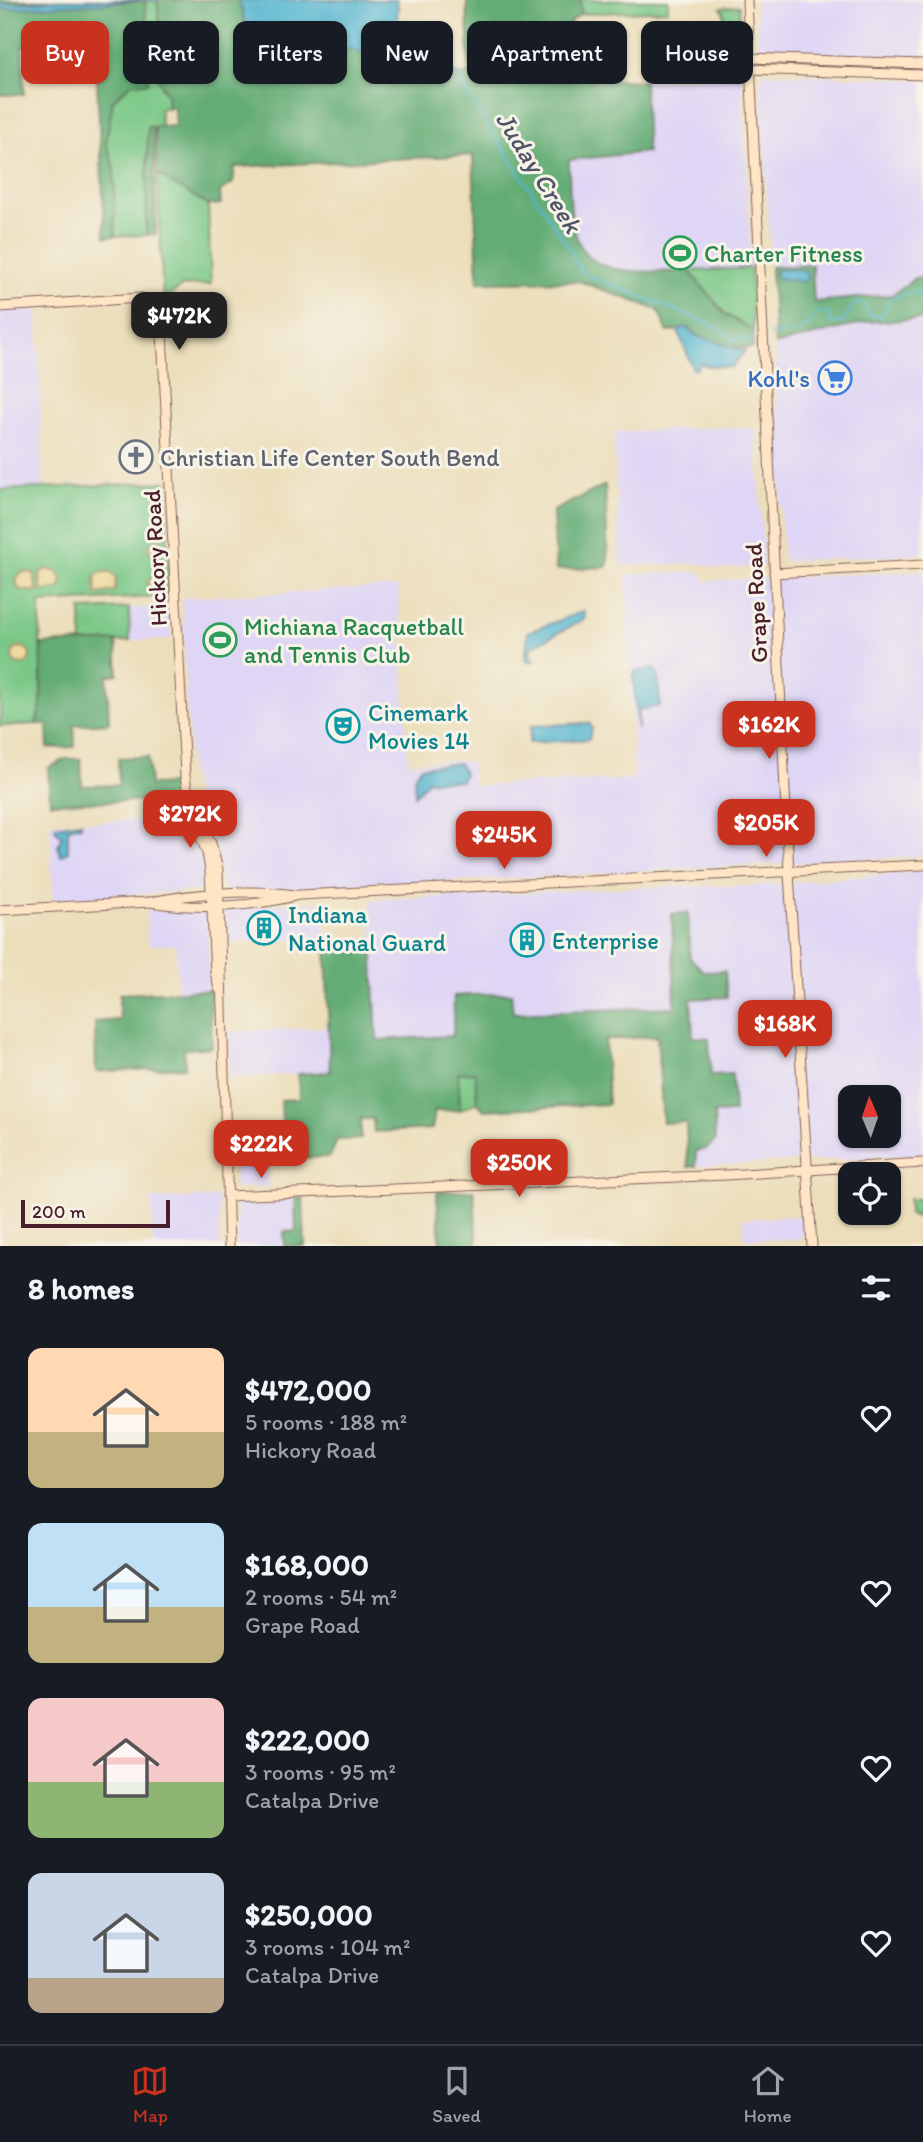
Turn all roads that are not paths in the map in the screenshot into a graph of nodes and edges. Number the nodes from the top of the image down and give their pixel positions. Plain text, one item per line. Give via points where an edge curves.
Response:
1 (747, 0) edge
2 (748, 21) edge
3 (753, 58) edge
4 (923, 64) edge
5 (753, 69) edge
6 (923, 75) edge
7 (751, 84) edge
8 (0, 307) edge
9 (923, 565) edge
10 (774, 573) junction
11 (923, 864) edge
12 (789, 873) junction
13 (216, 900) junction
14 (0, 910) edge
15 (923, 1163) edge
16 (807, 1169) junction
17 (227, 1196) junction
18 (229, 1246) edge
19 (812, 1246) edge

1 - 2 street, Grape Road
3 - 4 street
5 - 6 street
7 - 10 street, Grape Road
8 - 13 street, Hickory Road via 141,298 159,309 185,776
9 - 10 street
10 - 12 street, Grape Road
11 - 12 street
12 - 13 street
12 - 16 street, Grape Road
13 - 14 street via 173,897
13 - 17 street, Hickory Road via 215,972
15 - 16 street
16 - 17 street
16 - 19 street, Grape Road
17 - 18 street, Hickory Road

